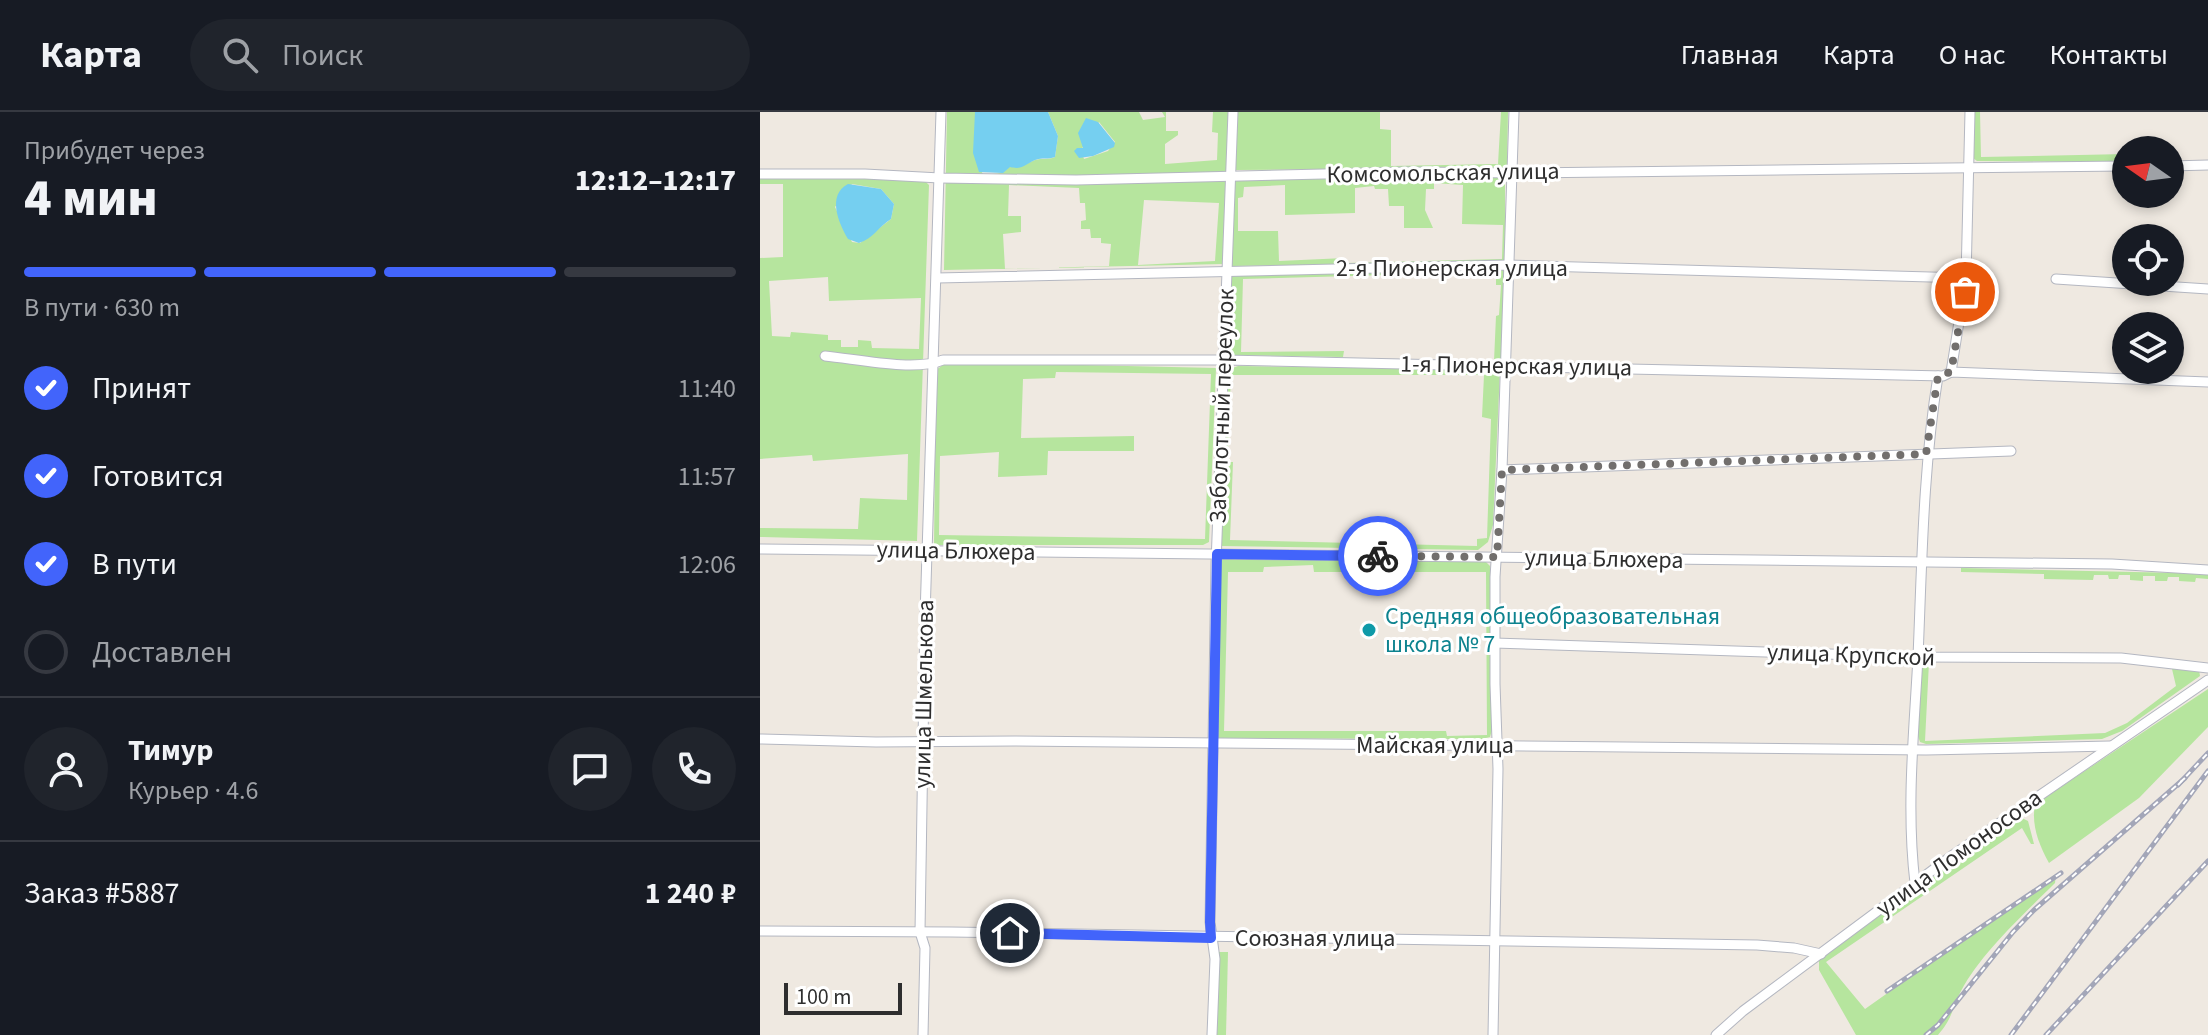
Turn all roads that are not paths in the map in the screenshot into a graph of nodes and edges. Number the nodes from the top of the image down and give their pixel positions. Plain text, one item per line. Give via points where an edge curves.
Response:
1 (941, 112) edge
2 (1233, 112) edge
3 (1514, 112) edge
4 (1970, 112) edge
5 (2208, 165) edge
6 (2112, 166) edge
7 (2184, 166) edge
8 (1969, 167) junction
9 (1513, 173) junction
10 (760, 174) edge
11 (1230, 176) junction
12 (940, 178) junction
13 (1509, 265) junction
14 (1226, 271) junction
15 (937, 278) junction
16 (1966, 278) junction
17 (2056, 279) dead end
18 (2208, 289) edge
19 (825, 356) dead end
20 (1224, 360) junction
21 (933, 364) junction
22 (1506, 367) junction
23 (1951, 372) junction
24 (1938, 376) junction
25 (2208, 382) edge
26 (2011, 451) dead end
27 (1926, 454) junction
28 (1502, 470) junction
29 (760, 549) edge
30 (928, 551) junction
31 (1217, 554) junction
32 (1497, 557) junction
33 (1921, 563) junction
34 (2208, 570) edge
35 (1494, 643) junction
36 (1918, 657) junction
37 (2208, 668) edge
38 (2208, 680) edge
39 (760, 739) edge
40 (922, 742) junction
41 (1215, 743) junction
42 (1496, 745) junction
43 (2110, 746) junction
44 (1912, 749) junction
45 (1915, 883) junction
46 (760, 931) edge
47 (920, 932) junction
48 (1211, 938) junction
49 (1494, 940) junction
50 (1821, 954) junction
51 (923, 1035) edge
52 (1212, 1035) edge
53 (1493, 1035) edge
54 (1716, 1035) edge

1 - 12 street, улица Шмелькова
2 - 11 street, Заболотный переулок
3 - 9 street
4 - 8 street
5 - 7 street
6 - 8 street, Комсомольская улица
8 - 9 street, Комсомольская улица
8 - 16 street
9 - 11 street, Комсомольская улица
9 - 13 street
10 - 12 street, Комсомольская улица
11 - 12 street, Комсомольская улица
11 - 14 street, Заболотный переулок
12 - 15 street, улица Шмелькова
13 - 14 street, 2-я Пионерская улица
13 - 16 street, 2-я Пионерская улица
13 - 22 street
14 - 15 street, 2-я Пионерская улица
14 - 20 street, Заболотный переулок
15 - 21 street, улица Шмелькова
16 - 23 street
17 - 18 street
19 - 21 street, 1-я Пионерская улица
20 - 21 street, 1-я Пионерская улица
20 - 22 street, 1-я Пионерская улица
20 - 31 street, Заболотный переулок
21 - 30 street, улица Шмелькова
22 - 24 street, 1-я Пионерская улица
22 - 28 street
23 - 24 street, 1-я Пионерская улица
23 - 25 street, 1-я Пионерская улица
24 - 27 street
26 - 27 street
27 - 28 street
27 - 33 street
28 - 32 street
29 - 30 street, улица Блюхера
30 - 31 street, улица Блюхера
30 - 40 street, улица Шмелькова
31 - 32 street, улица Блюхера
31 - 41 street, Заболотный переулок
32 - 33 street, улица Блюхера
32 - 35 street
33 - 34 street, улица Блюхера
33 - 36 street
35 - 36 street, улица Крупской
35 - 42 street
36 - 37 street, улица Крупской via 2121,658
36 - 44 street
38 - 43 street, улица Ломоносова
39 - 40 street, Майская улица
40 - 41 street, Майская улица
40 - 47 street, улица Шмелькова
41 - 42 street, Майская улица
41 - 48 street, Заболотный переулок
42 - 44 street, Майская улица
42 - 49 street
43 - 44 street, Майская улица
43 - 45 street, улица Ломоносова
44 - 45 street
45 - 50 street, улица Ломоносова
46 - 47 street, Союзная улица
47 - 48 street, Союзная улица
47 - 51 street, улица Шмелькова via 925,948
48 - 49 street, Союзная улица
48 - 52 street, Заболотный переулок
49 - 50 street, Союзная улица via 1772,945
49 - 53 street
50 - 54 street, улица Ломоносова

